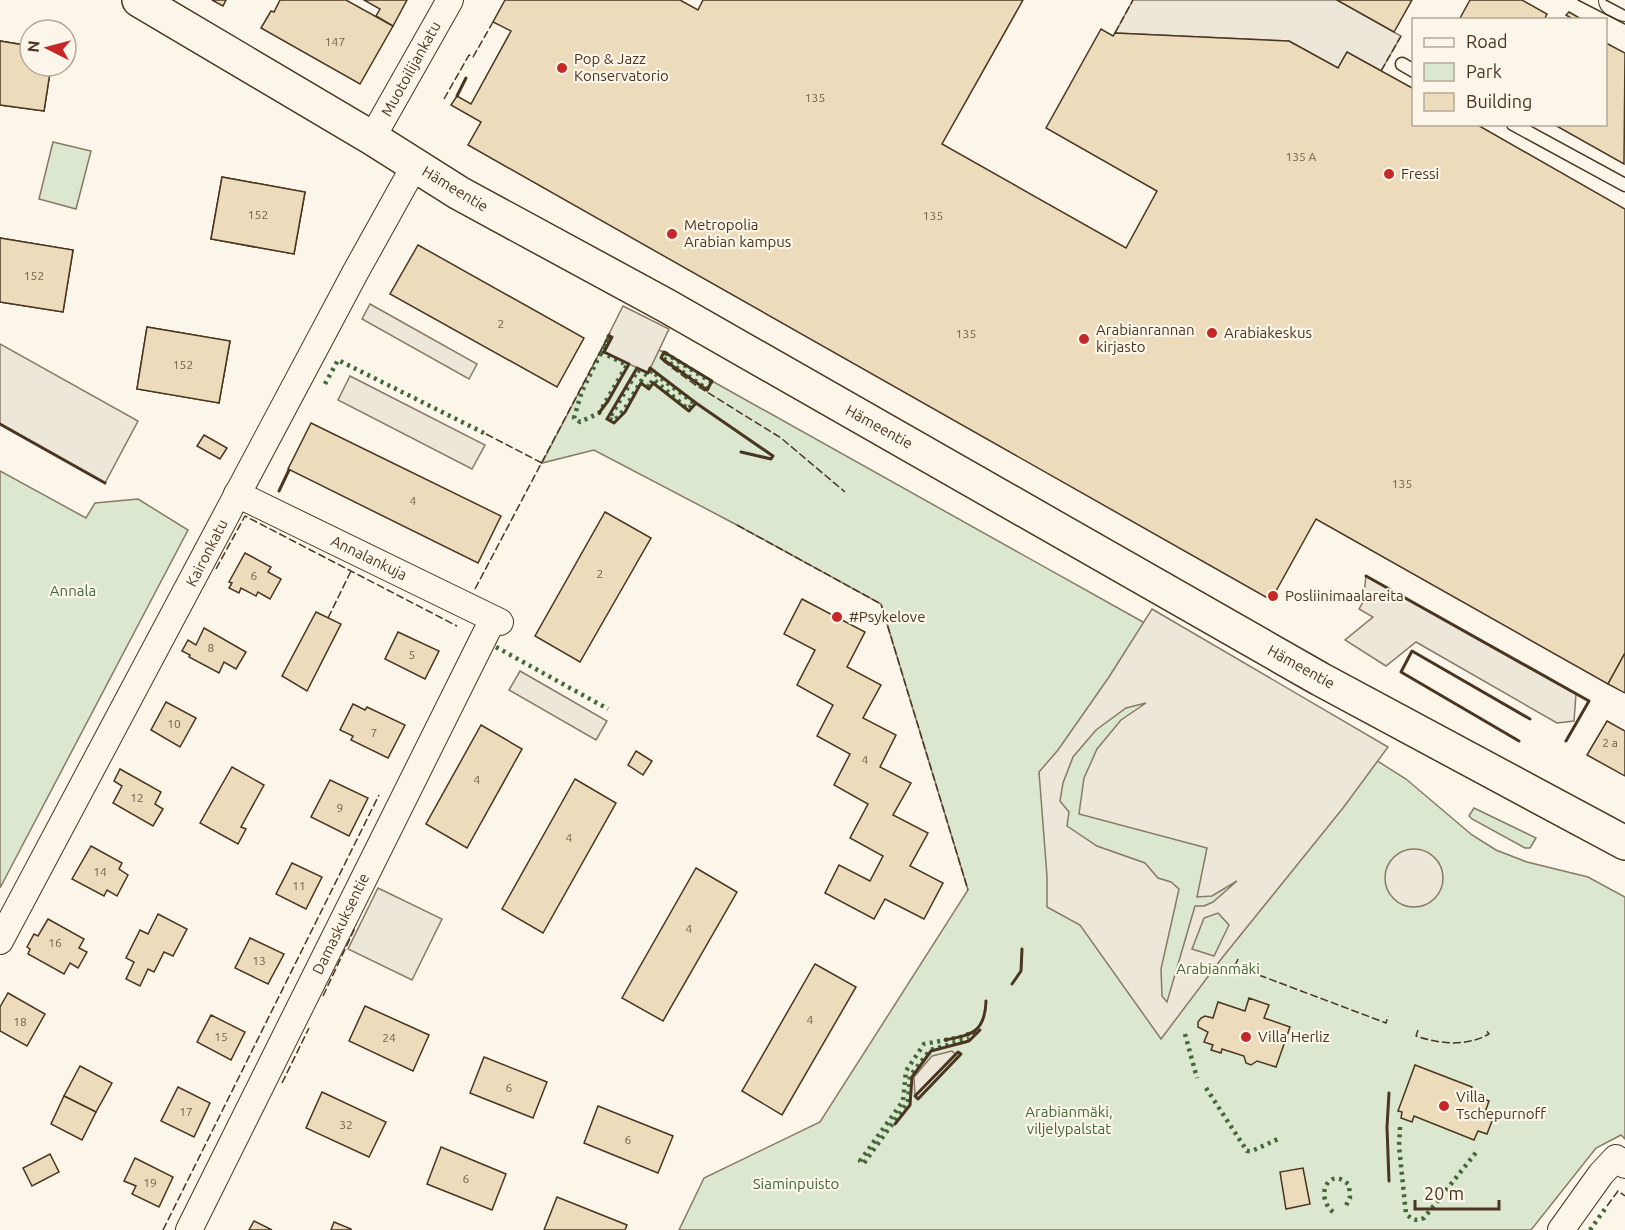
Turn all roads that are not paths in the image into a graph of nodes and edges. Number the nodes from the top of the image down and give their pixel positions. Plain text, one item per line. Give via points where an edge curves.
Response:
1 (139, 0) edge
2 (450, 0) edge
3 (1615, 0) edge
4 (1625, 5) edge
5 (1402, 64) dead end
6 (1412, 70) edge
7 (1517, 126) edge
8 (372, 138) junction
9 (415, 165) junction
10 (1625, 185) edge
11 (237, 494) junction
12 (497, 621) joint
13 (1625, 843) edge
14 (0, 941) edge
15 (1621, 1162) edge
16 (189, 1230) edge
17 (1561, 1230) edge

1 - 8 main road, Hämeentie
2 - 8 street, Muotoilijankatu
3 - 4 street
5 - 6 lane
7 - 10 lane
8 - 9 main road, Hämeentie
9 - 11 street, Kaironkatu
9 - 13 main road, Hämeentie via 1320,679
11 - 12 street, Annalankuja
11 - 14 street, Kaironkatu
12 - 16 street, Damaskuksentie
15 - 17 street via 1601,1174

